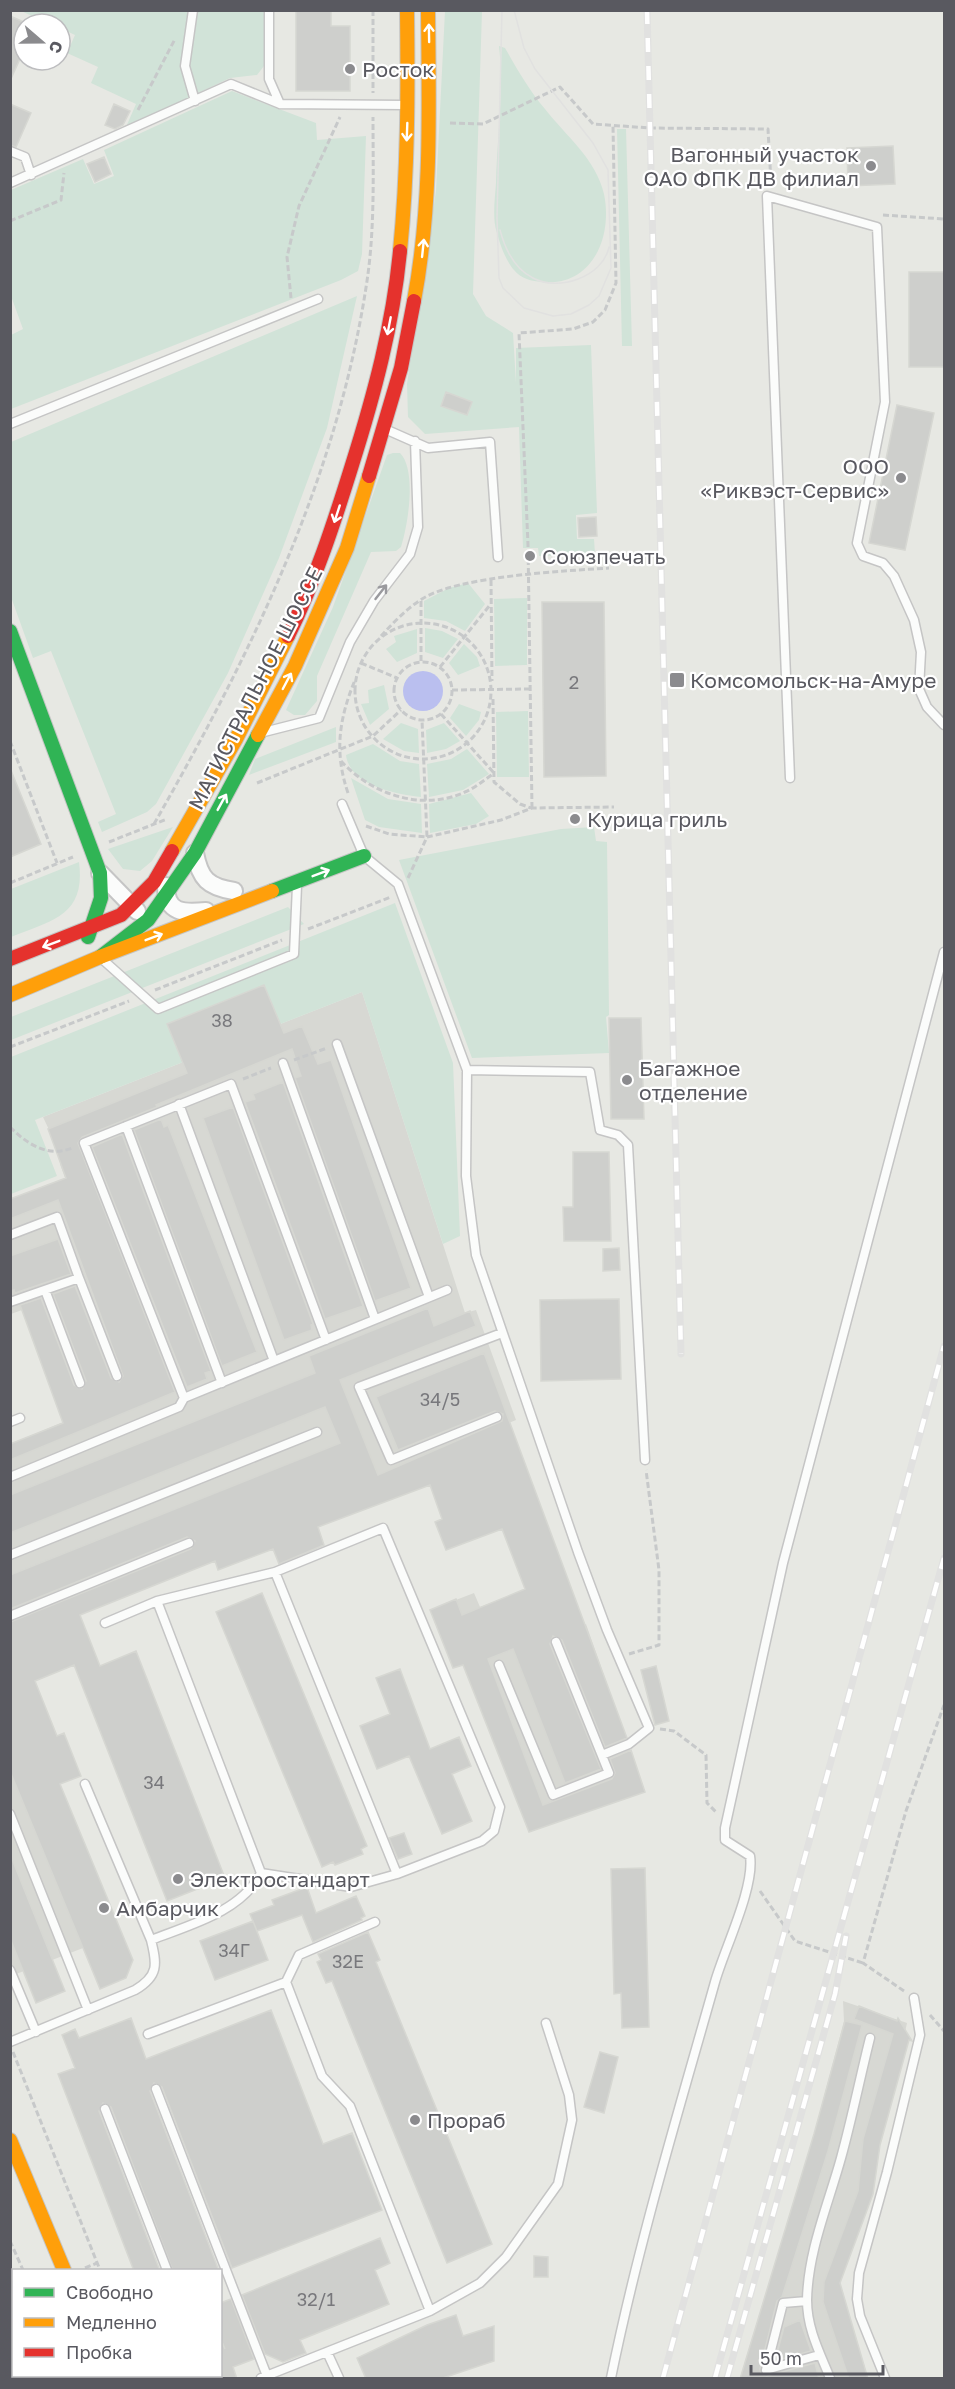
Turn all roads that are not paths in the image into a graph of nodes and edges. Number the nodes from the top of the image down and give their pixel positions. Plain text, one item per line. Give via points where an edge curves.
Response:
1 (193, 10) edge
2 (269, 10) edge
3 (407, 10) edge
4 (428, 10) edge
5 (195, 101) junction
6 (280, 104) junction
7 (408, 105) junction
8 (430, 105) junction
9 (10, 151) edge
10 (31, 175) junction
11 (10, 183) edge
12 (318, 299) dead end
13 (364, 423) junction
14 (10, 424) edge
15 (384, 428) junction
16 (415, 441) junction
17 (498, 557) dead end
18 (11, 635) edge
19 (243, 724) junction
20 (945, 725) edge
21 (260, 733) junction
22 (790, 778) dead end
23 (342, 804) dead end
24 (177, 844) junction
25 (361, 850) junction
26 (195, 853) junction
27 (100, 873) junction
28 (297, 882) junction
29 (234, 891) junction
30 (166, 897) junction
31 (131, 907) junction
32 (228, 909) junction
33 (182, 912) junction
34 (148, 920) junction
35 (92, 928) junction
36 (945, 952) edge
37 (100, 957) junction
38 (10, 959) edge
39 (72, 969) junction
40 (10, 995) edge
41 (337, 1044) dead end
42 (283, 1063) dead end
43 (467, 1070) junction
44 (179, 1104) junction
45 (126, 1126) junction
46 (10, 1235) edge
47 (79, 1278) junction
48 (45, 1290) junction
49 (447, 1290) dead end
50 (429, 1297) junction
51 (10, 1302) edge
52 (375, 1319) junction
53 (502, 1333) junction
54 (326, 1340) junction
55 (274, 1361) junction
56 (117, 1376) dead end
57 (80, 1383) dead end
58 (222, 1383) junction
59 (184, 1398) junction
60 (497, 1417) dead end
61 (20, 1418) dead end
62 (10, 1422) edge
63 (317, 1432) dead end
64 (645, 1460) road end
65 (10, 1477) edge
66 (189, 1543) dead end
67 (10, 1555) edge
68 (275, 1572) junction
69 (157, 1601) junction
70 (10, 1617) edge
71 (105, 1623) dead end
72 (556, 1642) dead end
73 (499, 1665) dead end
74 (602, 1755) junction
75 (85, 1784) dead end
76 (10, 1814) edge
77 (261, 1873) junction
78 (397, 1874) junction
79 (375, 1922) dead end
80 (151, 1940) junction
81 (10, 1970) edge
82 (286, 1982) junction
83 (914, 1998) road end
84 (88, 2010) junction
85 (546, 2024) dead end
86 (36, 2032) junction
87 (148, 2034) dead end
88 (870, 2038) dead end
89 (10, 2044) edge
90 (156, 2089) dead end
91 (105, 2109) dead end
92 (10, 2140) edge
93 (63, 2269) edge
94 (165, 2269) edge
95 (807, 2301) junction
96 (430, 2311) junction
97 (327, 2352) junction
98 (819, 2355) junction
99 (765, 2374) edge
100 (264, 2377) edge
101 (339, 2379) edge
102 (611, 2379) edge
103 (830, 2379) edge
104 (885, 2379) edge

1 - 5 lane via 185,66
2 - 6 lane via 269,79
3 - 7 main road, МАГИСТРАЛЬНОЕ ШОССЕ
8 -> 4 main road, МАГИСТРАЛЬНОЕ ШОССЕ
5 - 6 lane via 231,84
5 - 10 lane
6 - 7 lane
7 - 8 lane
7 -> 13 main road, МАГИСТРАЛЬНОЕ ШОССЕ via 405,201 396,292 383,359
15 -> 8 main road, МАГИСТРАЛЬНОЕ ШОССЕ via 401,368 422,257
9 - 10 lane via 25,157
10 - 11 lane
12 - 14 lane
13 - 15 lane
13 -> 19 main road, МАГИСТРАЛЬНОЕ ШОССЕ via 307,597
15 - 16 lane
21 -> 15 main road, МАГИСТРАЛЬНОЕ ШОССЕ via 325,603 347,548
16 - 17 lane via 428,448 490,442
21 -> 16 lane via 319,718 350,642 374,601 410,554 418,527
18 - 27 main road
19 - 21 main road
19 - 24 main road, МАГИСТРАЛЬНОЕ ШОССЕ
20 - 22 lane via 927,707 919,689 921,652 914,620 894,576 883,563 862,556 857,543 885,402 877,227 767,196
26 -> 21 main road, МАГИСТРАЛЬНОЕ ШОССЕ
23 - 25 lane
24 - 30 street
24 - 31 main road, МАГИСТРАЛЬНОЕ ШОССЕ via 154,882
28 -> 25 main road
25 - 29 main road
25 - 43 lane via 398,884
26 - 29 street via 204,881
26 - 30 main road, МАГИСТРАЛЬНОЕ ШОССЕ
27 - 31 street
27 - 35 main road via 101,898
28 - 32 main road
28 - 37 lane via 294,954 158,1009
29 - 33 main road
30 - 33 street
30 - 34 main road, МАГИСТРАЛЬНОЕ ШОССЕ
31 - 34 street
31 - 35 main road, МАГИСТРАЛЬНОЕ ШОССЕ
32 - 33 street
37 -> 32 main road
33 - 34 main road
34 - 35 main road
34 - 37 main road, МАГИСТРАЛЬНОЕ ШОССЕ
35 -> 38 main road
35 - 39 main road
36 - 102 lane via 783,1563 726,1821 725,1840 750,1856 750,1876 652,2203
37 - 39 main road
39 - 40 main road
41 - 50 lane
42 - 52 lane
43 - 53 lane via 466,1176 476,1256
43 - 64 lane via 590,1072 600,1130 618,1135 628,1145
44 - 45 lane
44 - 54 lane via 231,1084
44 - 55 lane
45 - 58 lane
45 - 59 lane via 84,1143
46 - 47 lane via 57,1217
47 - 48 lane
47 - 56 lane
48 - 51 lane
48 - 57 lane
49 - 50 lane
50 - 52 lane
52 - 54 lane
53 - 60 lane via 359,1387 391,1460
53 - 74 lane via 574,1541 649,1728 629,1744
54 - 55 lane
55 - 58 lane
58 - 59 lane
59 - 65 lane via 179,1407
61 - 62 lane
63 - 67 lane
66 - 70 lane
68 - 69 lane
68 - 78 lane
68 - 78 lane via 383,1528 500,1807 494,1831 482,1841
69 - 71 lane
69 - 77 lane
72 - 74 lane
73 - 74 lane via 553,1795 609,1773
75 - 80 lane
76 - 84 lane
77 - 78 lane via 351,1887
77 - 80 lane via 228,1906
79 - 82 lane via 299,1955
80 - 84 lane via 156,1959 148,1982
81 - 86 lane
82 - 87 lane
82 - 96 lane via 322,2076 350,2106
83 - 104 lane via 920,2035 859,2272 860,2316
84 - 86 lane
85 - 96 lane via 569,2095 572,2120 558,2184 506,2257 486,2277
86 - 89 lane
88 - 95 lane via 842,2156 813,2253
90 - 100 lane
91 - 94 lane
92 - 93 main road
95 - 98 lane
95 - 99 lane via 783,2303
96 - 97 lane
97 - 100 lane
97 - 101 lane
98 - 99 lane
98 - 103 lane

